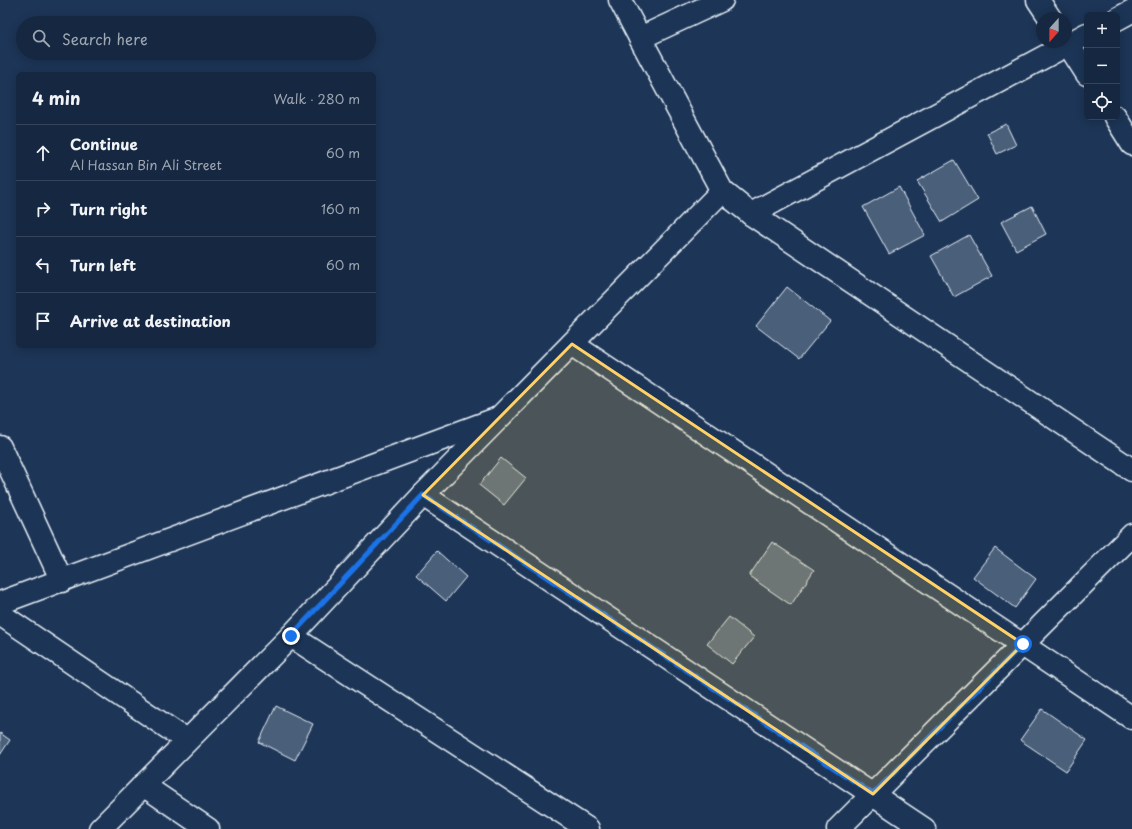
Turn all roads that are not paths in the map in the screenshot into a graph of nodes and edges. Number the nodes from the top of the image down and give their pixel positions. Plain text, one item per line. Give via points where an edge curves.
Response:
1 (620, 0) edge
2 (722, 0) edge
3 (1038, 0) edge
4 (1132, 11) edge
5 (1046, 12) edge
6 (1120, 17) edge
7 (640, 38) junction
8 (1074, 40) edge
9 (1084, 66) edge
10 (1117, 120) edge
11 (1132, 144) edge
12 (722, 191) junction
13 (751, 214) junction
14 (572, 344) junction
15 (496, 419) junction
16 (0, 448) edge
17 (1132, 470) edge
18 (423, 495) junction
19 (1132, 535) edge
20 (62, 581) junction
21 (0, 603) edge
22 (0, 614) edge
23 (291, 636) junction
24 (1023, 644) junction
25 (1132, 718) edge
26 (186, 740) junction
27 (143, 785) junction
28 (873, 794) junction
29 (100, 829) edge
30 (208, 829) edge
31 (588, 829) edge
32 (838, 829) edge
33 (924, 829) edge

1 - 7 street
2 - 7 street
3 - 5 street
4 - 6 street
7 - 12 street
8 - 9 street
8 - 13 street
10 - 11 street
12 - 13 street
12 - 14 street
13 - 17 street
14 - 15 street
14 - 24 street
15 - 18 street
15 - 20 street
16 - 20 street
18 - 23 street
18 - 28 street
19 - 24 street
20 - 21 street
22 - 26 street
23 - 26 street
23 - 31 street
24 - 25 street
24 - 28 street
26 - 27 street
27 - 29 street
27 - 30 street
28 - 32 street
28 - 33 street

